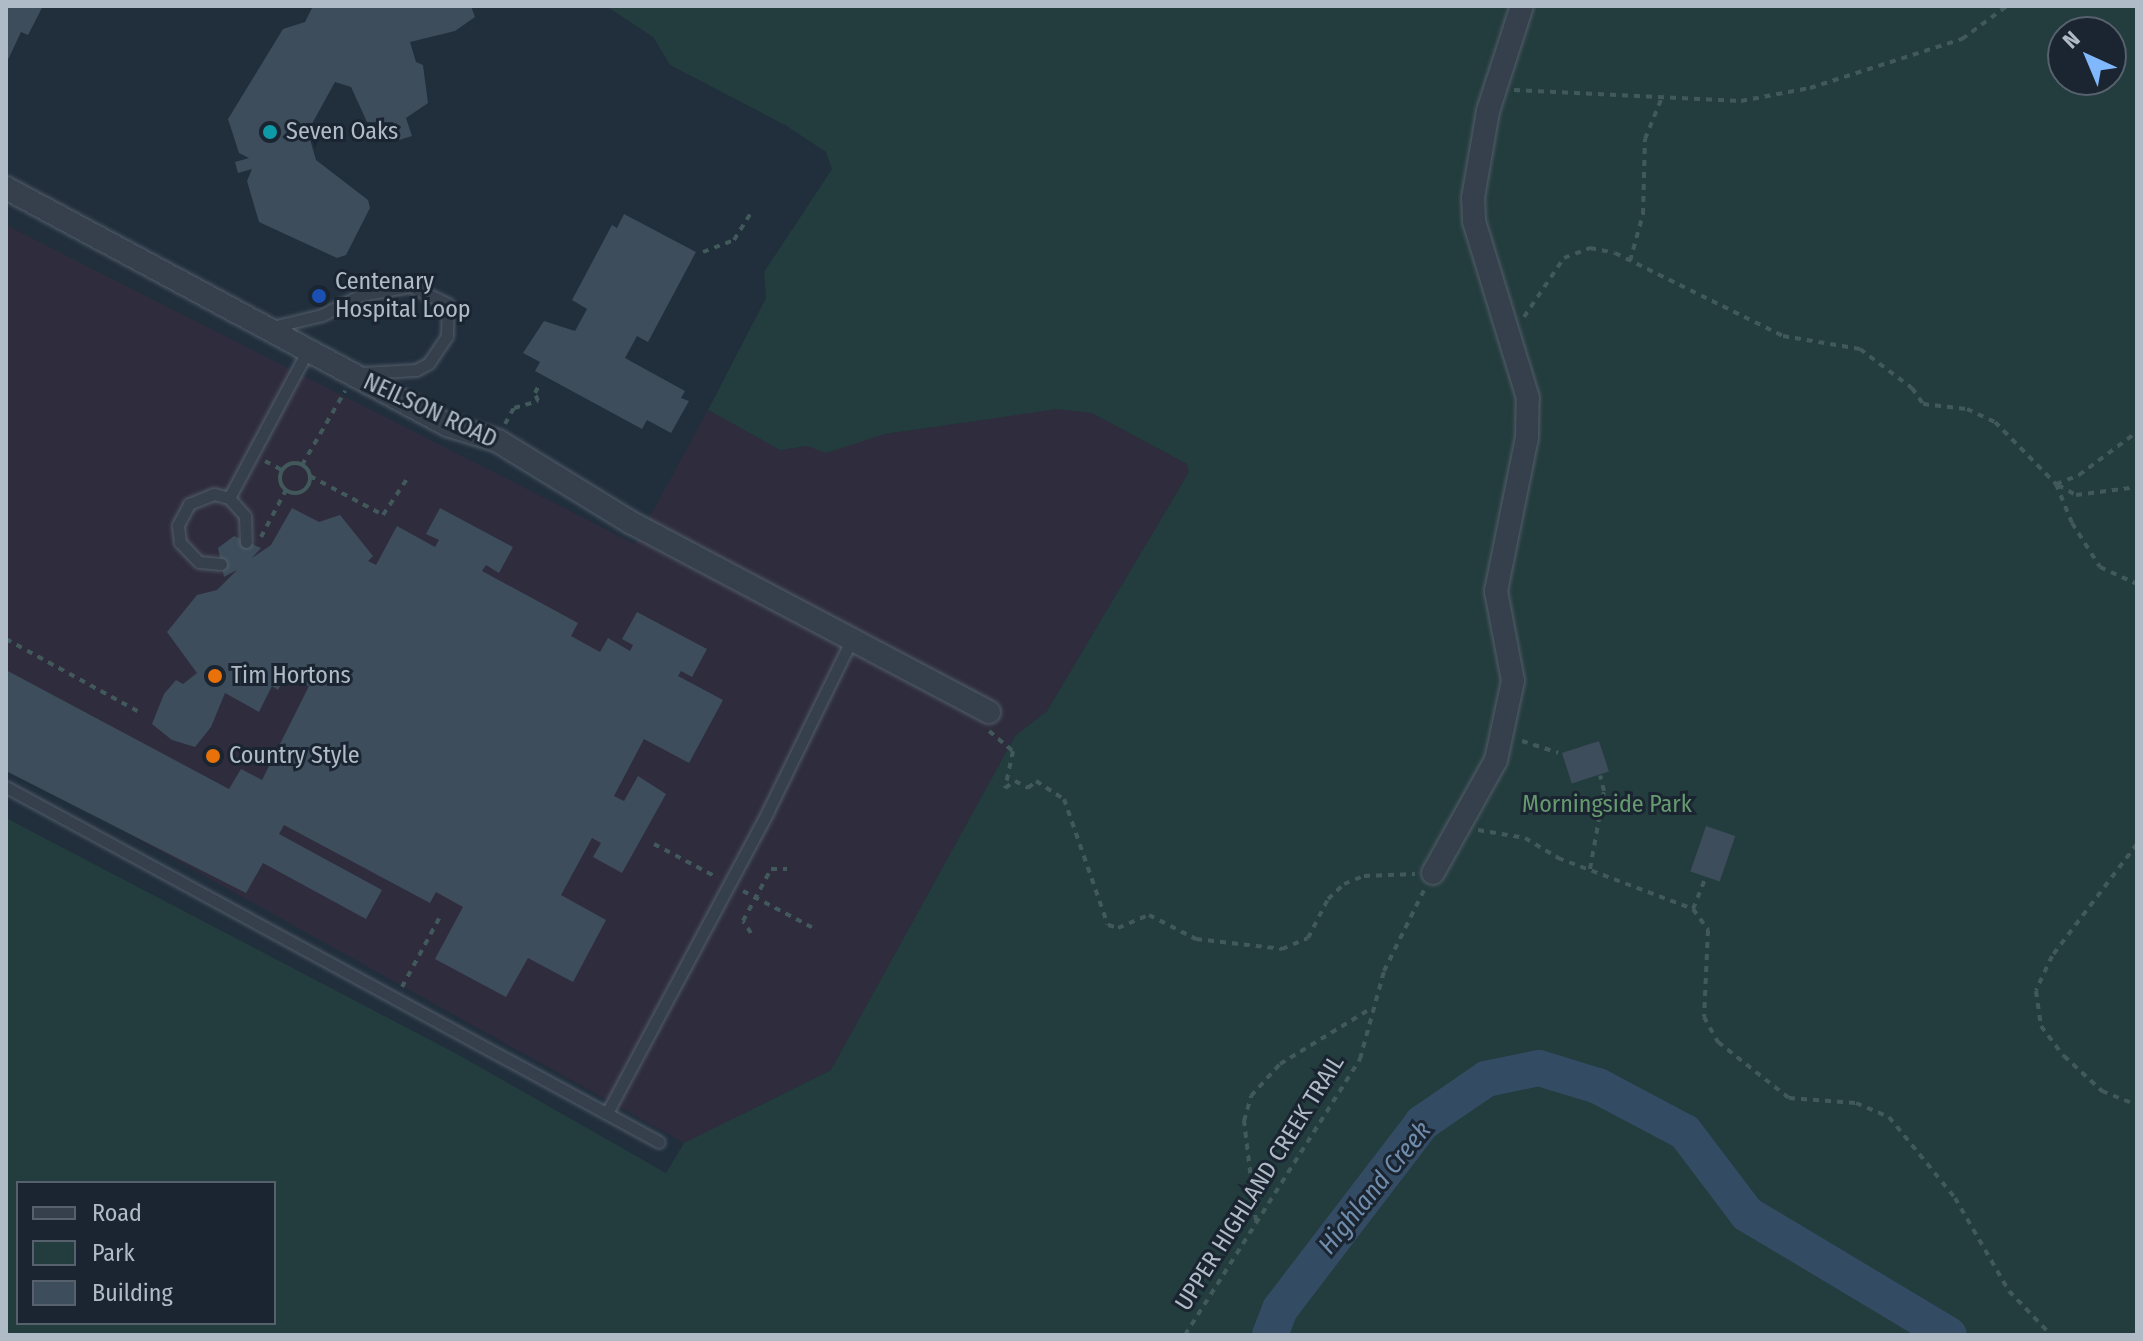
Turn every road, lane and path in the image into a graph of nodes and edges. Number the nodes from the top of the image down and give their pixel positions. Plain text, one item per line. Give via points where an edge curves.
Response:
1 (1522, 6) edge
2 (2007, 6) edge
3 (1493, 91) junction
4 (1663, 95) junction
5 (6, 188) edge
6 (750, 214) dead end
7 (703, 252) dead end
8 (1630, 261) junction
9 (267, 328) junction
10 (1509, 333) junction
11 (308, 350) junction
12 (352, 374) junction
13 (540, 383) dead end
14 (2137, 432) edge
15 (498, 441) junction
16 (302, 465) junction
17 (310, 476) junction
18 (407, 479) dead end
19 (2056, 484) junction
20 (2137, 487) edge
21 (286, 490) junction
22 (229, 498) junction
23 (246, 539) joint
24 (221, 564) dead end
25 (2137, 584) edge
26 (853, 636) junction
27 (6, 639) edge
28 (989, 712) joint
29 (143, 714) dead end
30 (1503, 738) junction
31 (1558, 753) dead end
32 (1600, 775) dead end
33 (6, 787) edge
34 (1460, 830) junction
35 (654, 844) dead end
36 (2137, 844) edge
37 (787, 869) dead end
38 (1590, 869) junction
39 (1433, 873) junction
40 (1706, 877) dead end
41 (729, 883) junction
42 (756, 897) junction
43 (1693, 909) junction
44 (441, 915) dead end
45 (815, 929) dead end
46 (751, 933) dead end
47 (396, 998) junction
48 (1372, 1008) junction
49 (2137, 1105) edge
50 (607, 1113) junction
51 (659, 1142) dead end
52 (1256, 1224) junction
53 (1185, 1335) edge
54 (2051, 1335) edge

1 - 3 street
2 - 4 path via 1962,39 1810,88 1741,101
3 - 4 path
3 - 10 street via 1478,157 1474,221
4 - 8 path via 1645,139 1643,214
5 - 9 street, NEILSON ROAD
6 - 7 path via 734,240
8 - 10 path via 1590,248 1564,258
8 - 19 path via 1783,336 1860,349 1912,388 1923,404 1967,409 1995,422
9 - 11 street, NEILSON ROAD
9 - 12 lane via 322,315 361,295 410,286 448,304 447,336 424,366
10 - 30 street via 1528,398 1496,591 1513,681
11 - 12 street, NEILSON ROAD
11 - 22 lane
12 - 15 street, NEILSON ROAD via 447,425
12 - 16 path
13 - 15 path via 538,401 514,408
14 - 19 path via 2079,475
15 - 26 street, NEILSON ROAD via 632,523
16 - 17 path
16 - 21 path via 283,470
17 - 18 path via 383,515
17 - 21 path via 305,489
19 - 20 path via 2076,495
19 - 25 path via 2072,523 2100,567
21 - 23 path via 259,540
22 - 23 lane via 245,516
22 - 24 lane via 200,497 189,504 178,525 188,554 199,562
26 - 28 street, NEILSON ROAD
26 - 41 lane
27 - 29 path
28 - 39 path via 989,736 1013,751 1005,788 1015,781 1028,788 1036,781 1064,799 1108,925 1118,928 1149,915 1196,939 1282,949 1308,938 1328,899 1344,884 1364,876
30 - 31 path
30 - 34 street
32 - 38 path via 1604,791
33 - 47 lane
34 - 38 path via 1525,838
34 - 39 street
35 - 41 path
36 - 49 path via 2052,956 2036,991 2041,1026 2064,1056 2102,1091
37 - 42 path via 771,869
38 - 43 path
39 - 48 path, UPPER HIGHLAND CREEK TRAIL via 1384,971
40 - 43 path
41 - 42 path
41 - 50 lane
42 - 45 path
42 - 46 path via 743,921
43 - 54 path via 1708,930 1704,1017 1718,1042 1789,1098 1856,1103 1889,1117 1955,1198 2009,1291
44 - 47 path
47 - 50 lane
48 - 52 path, UPPER HIGHLAND CREEK TRAIL via 1360,1059
48 - 52 path via 1280,1064 1251,1096 1244,1121
50 - 51 lane
52 - 53 path, UPPER HIGHLAND CREEK TRAIL

